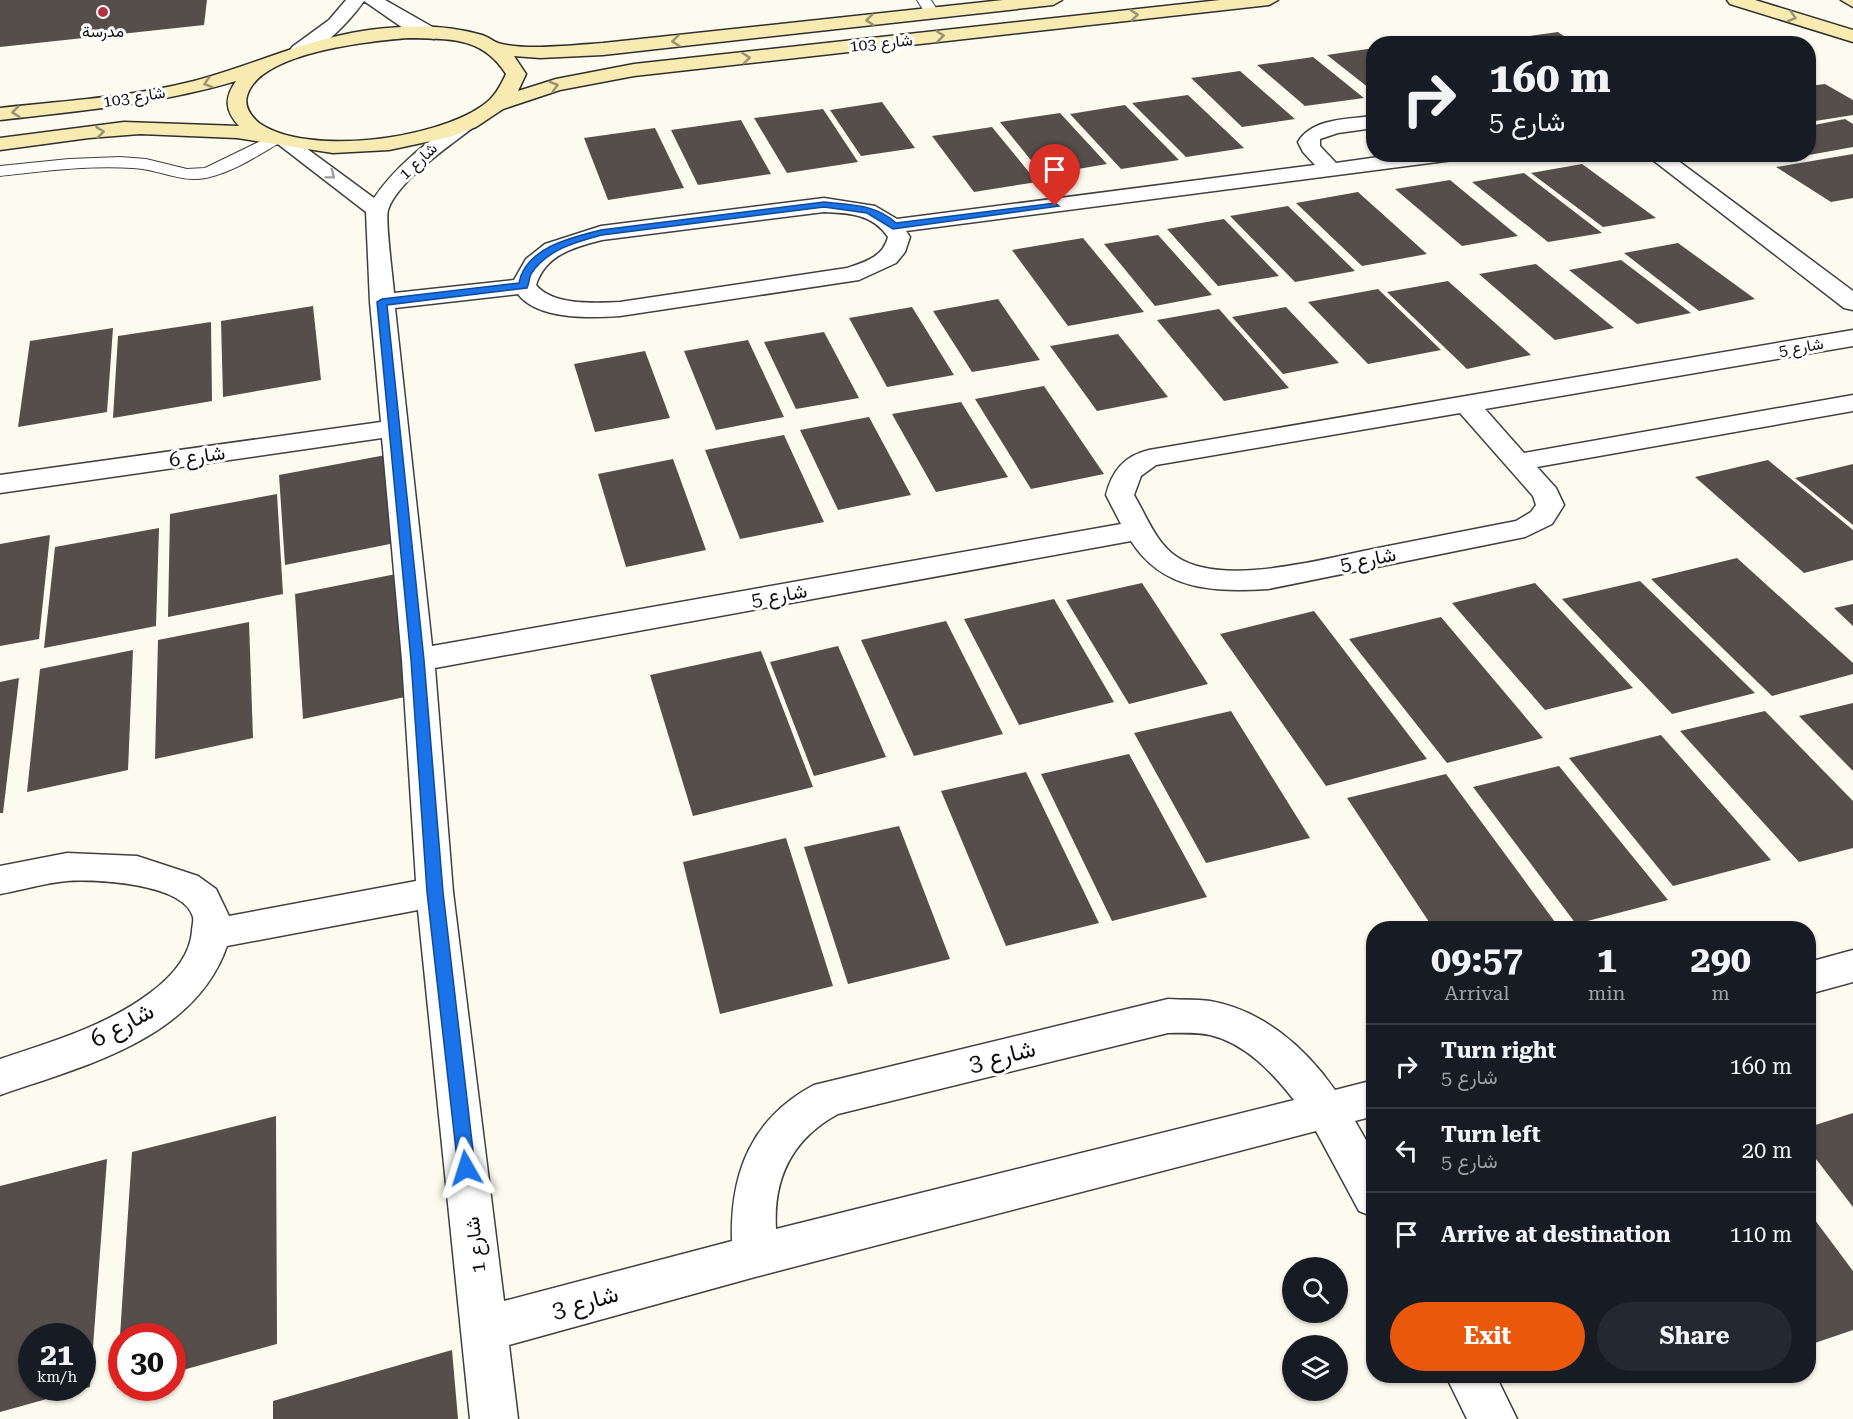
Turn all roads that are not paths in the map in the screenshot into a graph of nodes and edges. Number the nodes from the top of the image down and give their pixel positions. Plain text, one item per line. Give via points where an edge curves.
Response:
1 (356, 0) edge
2 (373, 0) edge
3 (1053, 0) edge
4 (1269, 0) edge
5 (1736, 0) edge
6 (928, 7) edge
7 (434, 33) junction
8 (1853, 36) edge
9 (497, 49) junction
10 (299, 51) junction
11 (264, 66) junction
12 (498, 104) junction
13 (0, 114) edge
14 (468, 122) junction
15 (1366, 123) edge
16 (275, 139) junction
17 (0, 144) edge
18 (1392, 162) edge
19 (1666, 162) edge
20 (1331, 170) junction
21 (0, 171) edge
22 (377, 210) junction
23 (893, 226) junction
24 (524, 286) junction
25 (382, 302) junction
26 (1853, 303) edge
27 (1853, 338) edge
28 (1853, 403) edge
29 (1466, 404) junction
30 (394, 428) junction
31 (1518, 462) junction
32 (0, 484) edge
33 (1140, 530) junction
34 (418, 660) junction
35 (0, 880) edge
36 (435, 892) junction
37 (212, 934) junction
38 (1853, 966) edge
39 (1816, 976) edge
40 (0, 1077) edge
41 (1366, 1100) edge
42 (1328, 1111) junction
43 (1366, 1182) edge
44 (755, 1256) junction
45 (485, 1329) junction
46 (1474, 1383) edge
47 (494, 1419) edge
48 (1493, 1419) edge

1 - 10 street via 336,24
2 - 7 street via 410,24
3 - 6 street, شارع 103
12 -> 4 street, شارع 103 via 556,85 634,70
5 -> 8 street
6 -> 9 street, شارع 103 via 603,49
7 - 9 street, شارع 103 via 470,39
7 - 10 street, شارع 103 via 351,37
9 - 12 street via 507,57 516,74 508,94
10 - 11 street, شارع 103
11 -> 13 street, شارع 103 via 195,87
11 - 16 street via 242,85 235,104 243,122
12 - 14 street, شارع 103
14 - 16 street, شارع 103 via 430,135 376,145 322,147
14 - 22 street, شارع 1 via 417,160
15 - 20 street via 1334,126 1311,135 1310,148
17 -> 16 street, شارع 103 via 136,128
16 - 21 lane via 223,168 204,173 183,174 141,163 114,161
16 -> 22 street
18 - 20 street
19 - 26 street
20 - 23 street
22 - 25 street, شارع 1
23 - 24 street via 869,210 824,204 601,232 550,250 526,274
23 - 24 street via 899,237 898,247 874,267 851,275 596,310 550,304 532,296
24 - 25 street
25 - 30 street, شارع 1
27 - 29 street, شارع 5
28 - 31 street
29 - 31 street, شارع 5
29 - 33 street, شارع 5 via 1149,458 1125,474 1120,495
30 - 32 street, شارع 6
30 - 34 street, شارع 1
31 - 33 street, شارع 5 via 1546,494 1550,505 1542,518 1525,528 1268,579 1227,581 1196,576 1157,557
33 - 34 street, شارع 5
34 - 36 street, شارع 1
35 - 37 street via 68,867 125,867 182,884 201,897 211,913
36 - 37 street
36 - 45 street, شارع 1
37 - 40 street, شارع 6 via 206,955 190,979 156,1011 62,1055
38 - 39 street
41 - 42 street, شارع 3
42 - 43 street
42 - 44 street, شارع 3
42 - 44 street, شارع 3 via 1295,1069 1267,1043 1215,1019 1168,1016 829,1098 805,1111 782,1135 761,1168 753,1207
44 - 45 street, شارع 3
45 - 47 street, شارع 1
46 - 48 street

